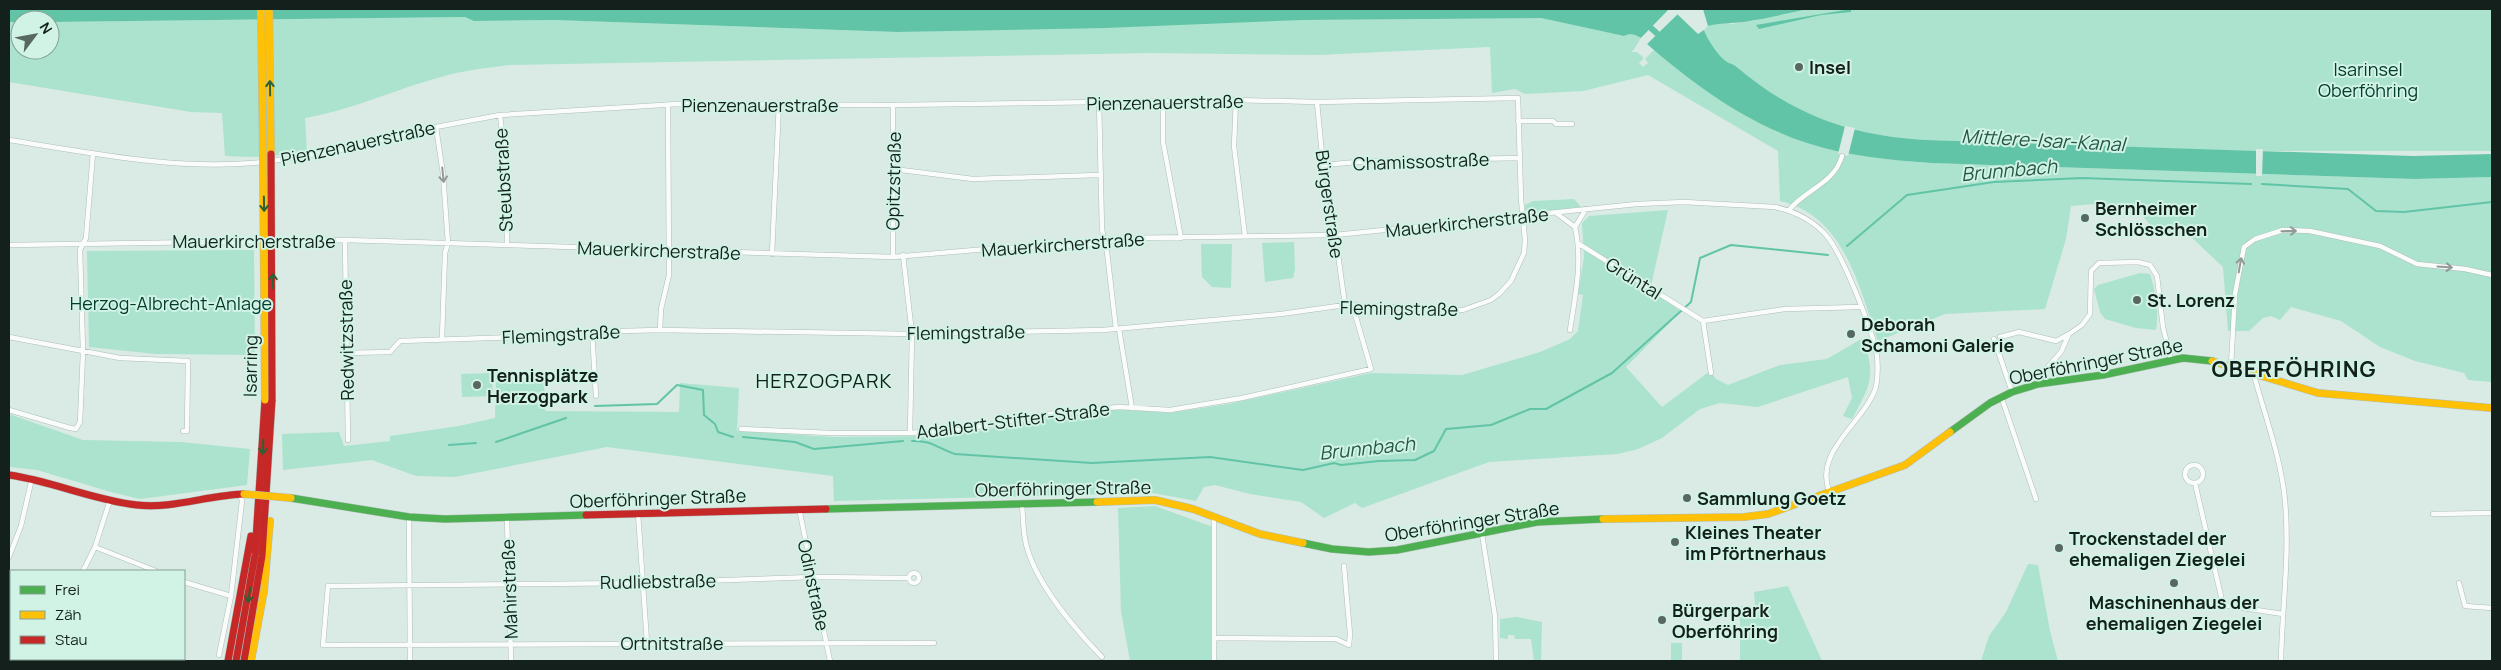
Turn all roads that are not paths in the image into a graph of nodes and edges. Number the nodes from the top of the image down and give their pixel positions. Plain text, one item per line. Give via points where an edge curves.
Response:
1 (261, 9) edge
2 (269, 9) edge
3 (266, 58) junction
4 (1518, 98) joint
5 (1236, 100) junction
6 (1163, 101) junction
7 (1098, 102) junction
8 (1317, 102) junction
9 (779, 103) junction
10 (893, 105) junction
11 (668, 106) junction
12 (500, 115) junction
13 (1518, 121) junction
14 (1572, 124) dead end
15 (436, 127) junction
16 (9, 140) edge
17 (93, 153) junction
18 (1842, 156) dead end
19 (1519, 158) junction
20 (1324, 165) junction
21 (893, 169) junction
22 (1099, 175) junction
23 (1586, 209) junction
24 (1789, 210) junction
25 (1555, 213) junction
26 (1522, 216) junction
27 (1575, 227) junction
28 (1335, 235) junction
29 (1245, 236) junction
30 (1180, 238) junction
31 (345, 240) junction
32 (1104, 242) junction
33 (448, 243) junction
34 (82, 244) junction
35 (507, 244) junction
36 (1579, 244) junction
37 (9, 245) edge
38 (669, 251) junction
39 (772, 254) junction
40 (903, 255) junction
41 (893, 257) junction
42 (2492, 275) edge
43 (1345, 304) junction
44 (1352, 306) junction
45 (1860, 307) junction
46 (1703, 321) junction
47 (1118, 329) junction
48 (660, 330) junction
49 (1570, 330) dead end
50 (592, 332) junction
51 (912, 334) junction
52 (2069, 334) junction
53 (9, 337) edge
54 (2000, 337) dead end
55 (442, 339) junction
56 (1994, 340) dead end
57 (83, 352) junction
58 (346, 353) junction
59 (2171, 360) junction
60 (2231, 366) junction
61 (1711, 373) dead end
62 (2254, 375) junction
63 (2038, 384) junction
64 (2012, 392) junction
65 (596, 396) dead end
66 (2001, 396) junction
67 (268, 400) junction
68 (1132, 408) junction
69 (2492, 408) edge
70 (9, 410) edge
71 (741, 428) dead end
72 (184, 431) dead end
73 (910, 432) junction
74 (348, 440) dead end
75 (9, 474) edge
76 (32, 478) junction
77 (2195, 483) junction
78 (268, 485) junction
79 (1828, 490) junction
80 (242, 494) junction
81 (260, 495) junction
82 (2036, 499) dead end
83 (110, 500) junction
84 (1022, 504) junction
85 (798, 508) junction
86 (638, 513) junction
87 (2492, 513) edge
88 (2433, 514) dead end
89 (409, 517) junction
90 (507, 517) junction
91 (1214, 518) junction
92 (1482, 534) junction
93 (95, 547) junction
94 (9, 557) edge
95 (1344, 566) dead end
96 (84, 570) edge
97 (153, 570) edge
98 (813, 577) junction
99 (909, 578) dead end
100 (185, 582) edge
101 (642, 583) junction
102 (2459, 583) dead end
103 (408, 584) junction
104 (508, 584) junction
105 (231, 596) junction
106 (2492, 608) edge
107 (2282, 614) junction
108 (1214, 638) junction
109 (934, 642) dead end
110 (647, 643) junction
111 (826, 643) junction
112 (510, 645) junction
113 (410, 646) junction
114 (219, 655) dead end
115 (1102, 657) dead end
116 (228, 661) edge
117 (236, 661) edge
118 (244, 661) edge
119 (251, 661) edge
120 (410, 661) edge
121 (511, 661) edge
122 (830, 661) edge
123 (1214, 661) edge
124 (1496, 661) edge
125 (2281, 661) edge

1 - 3 main road, Isarring
2 - 3 main road, Isarring
3 - 67 main road, Isarring, bridge
4 - 8 street, Pienzenauerstraße
4 - 13 street, Flemingstraße
5 - 6 street, Pienzenauerstraße
5 - 8 street, Pienzenauerstraße
5 - 29 street via 1234,146
6 - 7 street, Pienzenauerstraße
6 - 30 street via 1162,142
7 - 10 street, Pienzenauerstraße
7 - 22 street
8 - 20 street, Bürgerstraße
9 - 10 street, Pienzenauerstraße
9 - 11 street, Pienzenauerstraße
9 - 39 street
10 - 21 street, Opitzstraße
11 - 12 street, Pienzenauerstraße
11 - 38 street
12 - 15 street, Pienzenauerstraße
12 - 35 street, Steubstraße via 506,165
13 - 14 street
13 - 19 street, Flemingstraße
15 - 17 street, Pienzenauerstraße via 328,153 256,163 176,163
15 -> 33 street
16 - 17 street, Pienzenauerstraße
17 - 34 street via 86,238
18 - 24 street via 1838,169 1829,179 1802,196
19 - 20 street, Chamissostraße
19 - 26 street, Flemingstraße
20 - 28 street, Bürgerstraße
21 - 22 street via 973,179
21 - 41 street, Opitzstraße
22 - 32 street
23 - 24 street, Mauerkircherstraße via 1684,202
23 - 25 street, Mauerkircherstraße
23 - 27 street
24 - 45 street, Mauerkircherstraße via 1817,226 1826,236 1843,263
25 - 26 street, Mauerkircherstraße
25 - 27 street
26 - 28 street, Mauerkircherstraße
26 - 44 street, Flemingstraße via 1525,240 1519,267 1511,281 1491,300 1462,310
27 - 36 street
28 - 29 street, Mauerkircherstraße
28 - 43 street, Bürgerstraße
29 - 30 street, Mauerkircherstraße
30 - 32 street, Mauerkircherstraße via 1125,238
31 - 33 street, Mauerkircherstraße
31 - 34 street, Mauerkircherstraße
31 - 58 street, Redwitzstraße
32 - 40 street, Mauerkircherstraße
32 - 47 street
33 - 35 street, Mauerkircherstraße
33 - 55 street
34 - 37 street, Mauerkircherstraße
34 - 57 street
35 - 38 street, Mauerkircherstraße
36 - 46 street, Grüntal
36 - 49 street via 1580,259
38 - 39 street, Mauerkircherstraße
38 - 48 street via 669,275
39 - 41 street, Mauerkircherstraße
40 - 41 street, Mauerkircherstraße
40 - 51 street, Opitzstraße
60 -> 42 street via 2235,294 2244,247 2255,239 2283,230 2310,231 2380,246 2416,264
43 - 44 street, Flemingstraße
43 - 47 street, Flemingstraße via 1281,314
44 - 68 street, Adalbert-Stifter-Straße via 1371,369 1183,408
45 - 46 street via 1785,309
45 - 79 street, Mauerkircherstraße via 1877,354 1878,376 1867,407 1829,462 1825,476
46 - 61 street
47 - 51 street, Flemingstraße
47 - 68 street
48 - 50 street, Flemingstraße
48 - 51 street, Flemingstraße
50 - 55 street, Flemingstraße
50 - 65 street
51 - 73 street, Opitzstraße
52 - 54 street via 2056,342 2019,332
52 - 59 street via 2090,314 2091,271 2099,263 2138,262 2150,265 2157,276
52 - 63 street via 2061,352 2039,377
53 - 57 street
55 - 58 street, Flemingstraße via 400,341 390,352
56 - 64 street
57 - 70 street via 80,422 76,429
57 - 72 street via 120,358 188,361 187,431
58 - 74 street, Redwitzstraße
59 - 60 main road, Oberföhringer Straße via 2196,358
59 - 63 main road, Oberföhringer Straße via 2103,375
60 - 62 main road, Oberföhringer Straße
62 - 69 main road, Oberföhringer Straße via 2318,393
62 - 107 street via 2273,433 2285,500 2287,525
63 - 64 main road, Oberföhringer Straße
64 - 66 main road, Oberföhringer Straße
66 - 79 main road, Oberföhringer Straße via 1905,466
66 - 82 street
67 - 78 main road, Isarring
67 -> 81 main road, Isarring
68 - 73 street, Adalbert-Stifter-Straße via 1048,414 978,428
71 - 73 street, Adalbert-Stifter-Straße via 831,433
75 - 76 main road, Oberföhringer Straße
76 - 83 main road, Oberföhringer Straße
76 - 94 street via 21,526
77 - 77 street via 2201,481 2203,473 2199,466 2193,465 2185,474 2187,480
77 - 107 street via 2223,605
78 - 118 main road, Isarring via 258,588
78 - 119 main road via 269,555
79 - 92 main road, Oberföhringer Straße via 1780,511 1755,516 1558,520
80 - 83 main road, Oberföhringer Straße via 154,505
80 - 89 main road, Oberföhringer Straße, bridge via 291,498
80 - 105 street
81 - 116 main road
81 -> 117 main road, Isarring via 251,587
83 - 93 street
84 - 85 main road, Oberföhringer Straße
84 - 91 main road, Oberföhringer Straße via 1155,500 1180,505
84 - 115 street via 1025,540 1033,564 1058,605
85 - 86 main road, Oberföhringer Straße
85 - 98 street, Odinstraße
86 - 90 main road, Oberföhringer Straße
86 - 101 street
87 - 88 street
89 - 90 main road, Oberföhringer Straße
89 - 103 street
90 - 104 street, Mahirstraße
91 - 92 main road, Oberföhringer Straße via 1275,537 1369,552
91 - 108 street
92 - 124 street via 1494,607
93 - 96 street
93 - 97 street
95 - 108 street via 1349,645 1336,639
98 - 99 street, Rudliebstraße
98 - 101 street, Rudliebstraße
98 - 111 street, Odinstraße
100 - 105 street
101 - 104 street, Rudliebstraße
101 - 110 street
102 - 106 street via 2465,606
103 - 104 street, Rudliebstraße
103 - 113 street
103 - 113 street, Rudliebstraße via 328,586 323,645
104 - 112 street, Mahirstraße
105 - 114 street
107 - 125 street
108 - 123 street
109 - 111 street, Ortnitstraße
110 - 111 street, Ortnitstraße
110 - 112 street, Ortnitstraße
111 - 122 street, Odinstraße
112 - 113 street, Ortnitstraße
112 - 121 street, Mahirstraße
113 - 120 street

